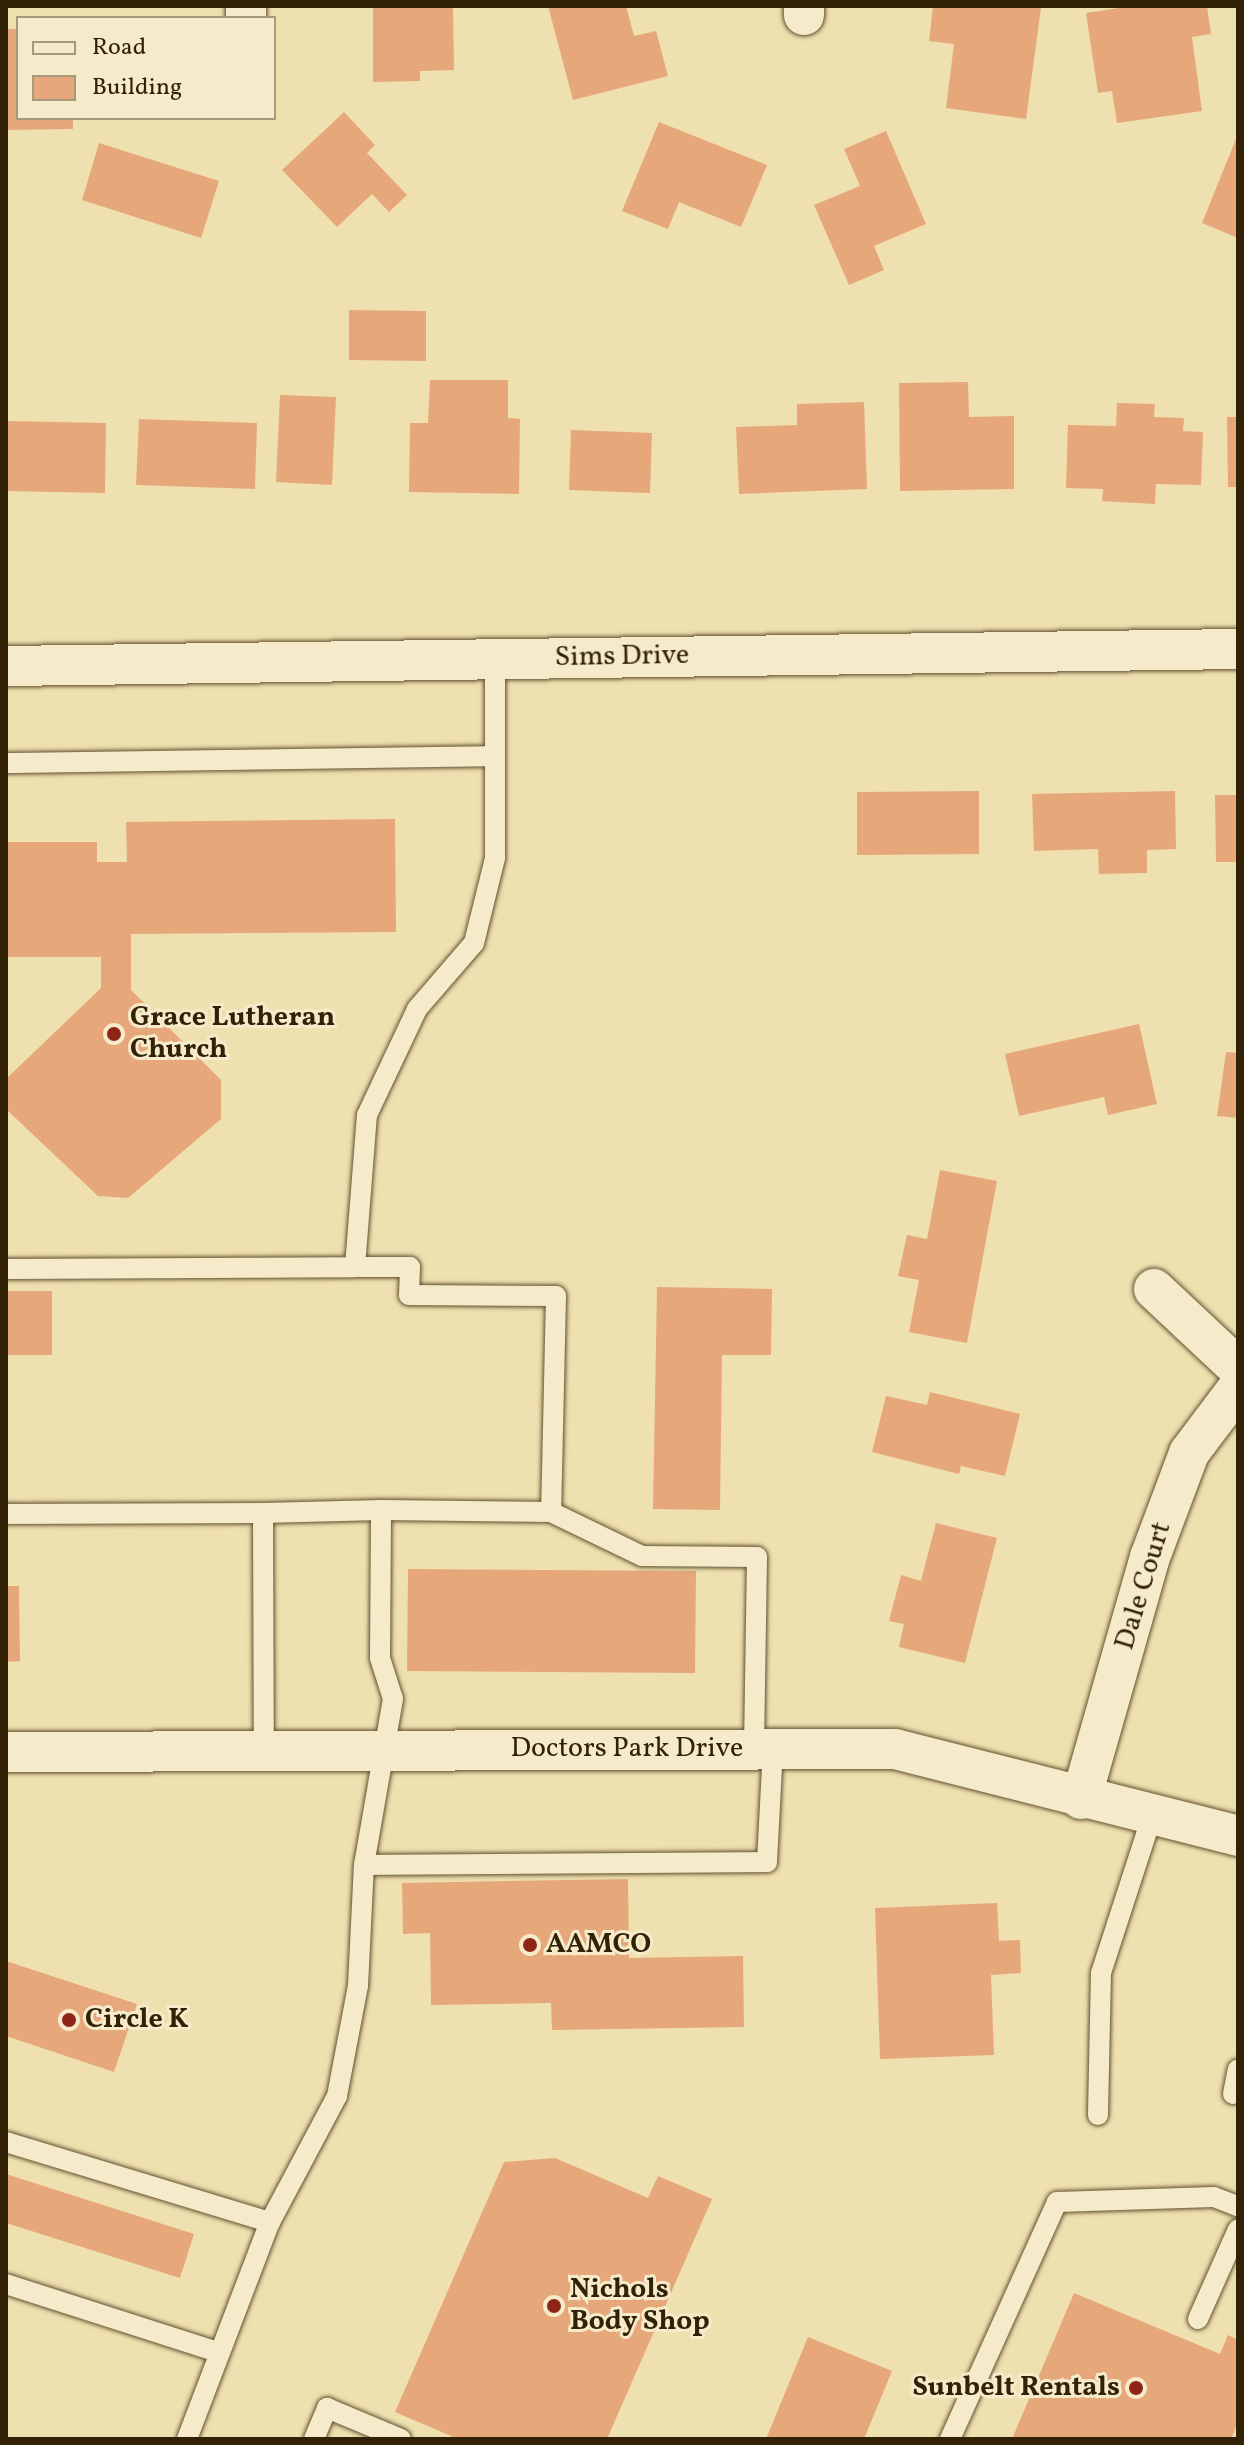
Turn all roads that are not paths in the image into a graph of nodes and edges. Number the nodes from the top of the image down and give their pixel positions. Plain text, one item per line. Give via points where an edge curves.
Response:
1 (1238, 649) edge
2 (495, 659) junction
3 (6, 666) edge
4 (495, 756) junction
5 (6, 763) edge
6 (355, 1267) junction
7 (6, 1269) edge
8 (1154, 1289) dead end
9 (1238, 1368) edge
10 (1238, 1388) edge
11 (381, 1510) junction
12 (551, 1512) junction
13 (263, 1513) junction
14 (6, 1514) edge
15 (264, 1749) junction
16 (385, 1749) junction
17 (763, 1749) junction
18 (6, 1752) edge
19 (1081, 1799) junction
20 (1152, 1816) junction
21 (1238, 1836) edge
22 (364, 1865) junction
23 (1238, 2069) edge
24 (1233, 2094) dead end
25 (1098, 2115) dead end
26 (6, 2142) edge
27 (1238, 2206) edge
28 (270, 2222) junction
29 (1238, 2229) edge
30 (6, 2284) edge
31 (1198, 2319) dead end
32 (218, 2352) junction
33 (187, 2439) edge
34 (314, 2439) edge
35 (401, 2439) edge
36 (950, 2439) edge

1 - 2 street, Sims Drive
2 - 3 street, Sims Drive
2 - 4 lane
4 - 5 lane
4 - 6 lane via 495,858 474,943 417,1009 367,1115
6 - 7 lane
6 - 12 lane via 410,1267 409,1295 556,1296
8 - 9 street
10 - 19 street, Dale Court via 1189,1453 1150,1557
11 - 12 lane
11 - 13 lane
11 - 16 lane via 380,1658 393,1699
12 - 17 lane via 642,1556 757,1557
13 - 14 lane
13 - 15 lane
15 - 16 street, Doctors Park Drive
15 - 18 street, Doctors Park Drive
16 - 17 street, Doctors Park Drive
16 - 22 lane
17 - 19 street, Doctors Park Drive via 895,1749
17 - 22 lane via 767,1862
19 - 20 street, Doctors Park Drive
20 - 21 street, Doctors Park Drive
20 - 25 lane via 1101,1973
22 - 28 lane via 358,1986 337,2096
23 - 24 lane
26 - 28 lane
27 - 36 lane via 1214,2197 1057,2202
28 - 32 lane
29 - 31 lane
30 - 32 lane
32 - 33 lane
34 - 35 lane via 327,2408

